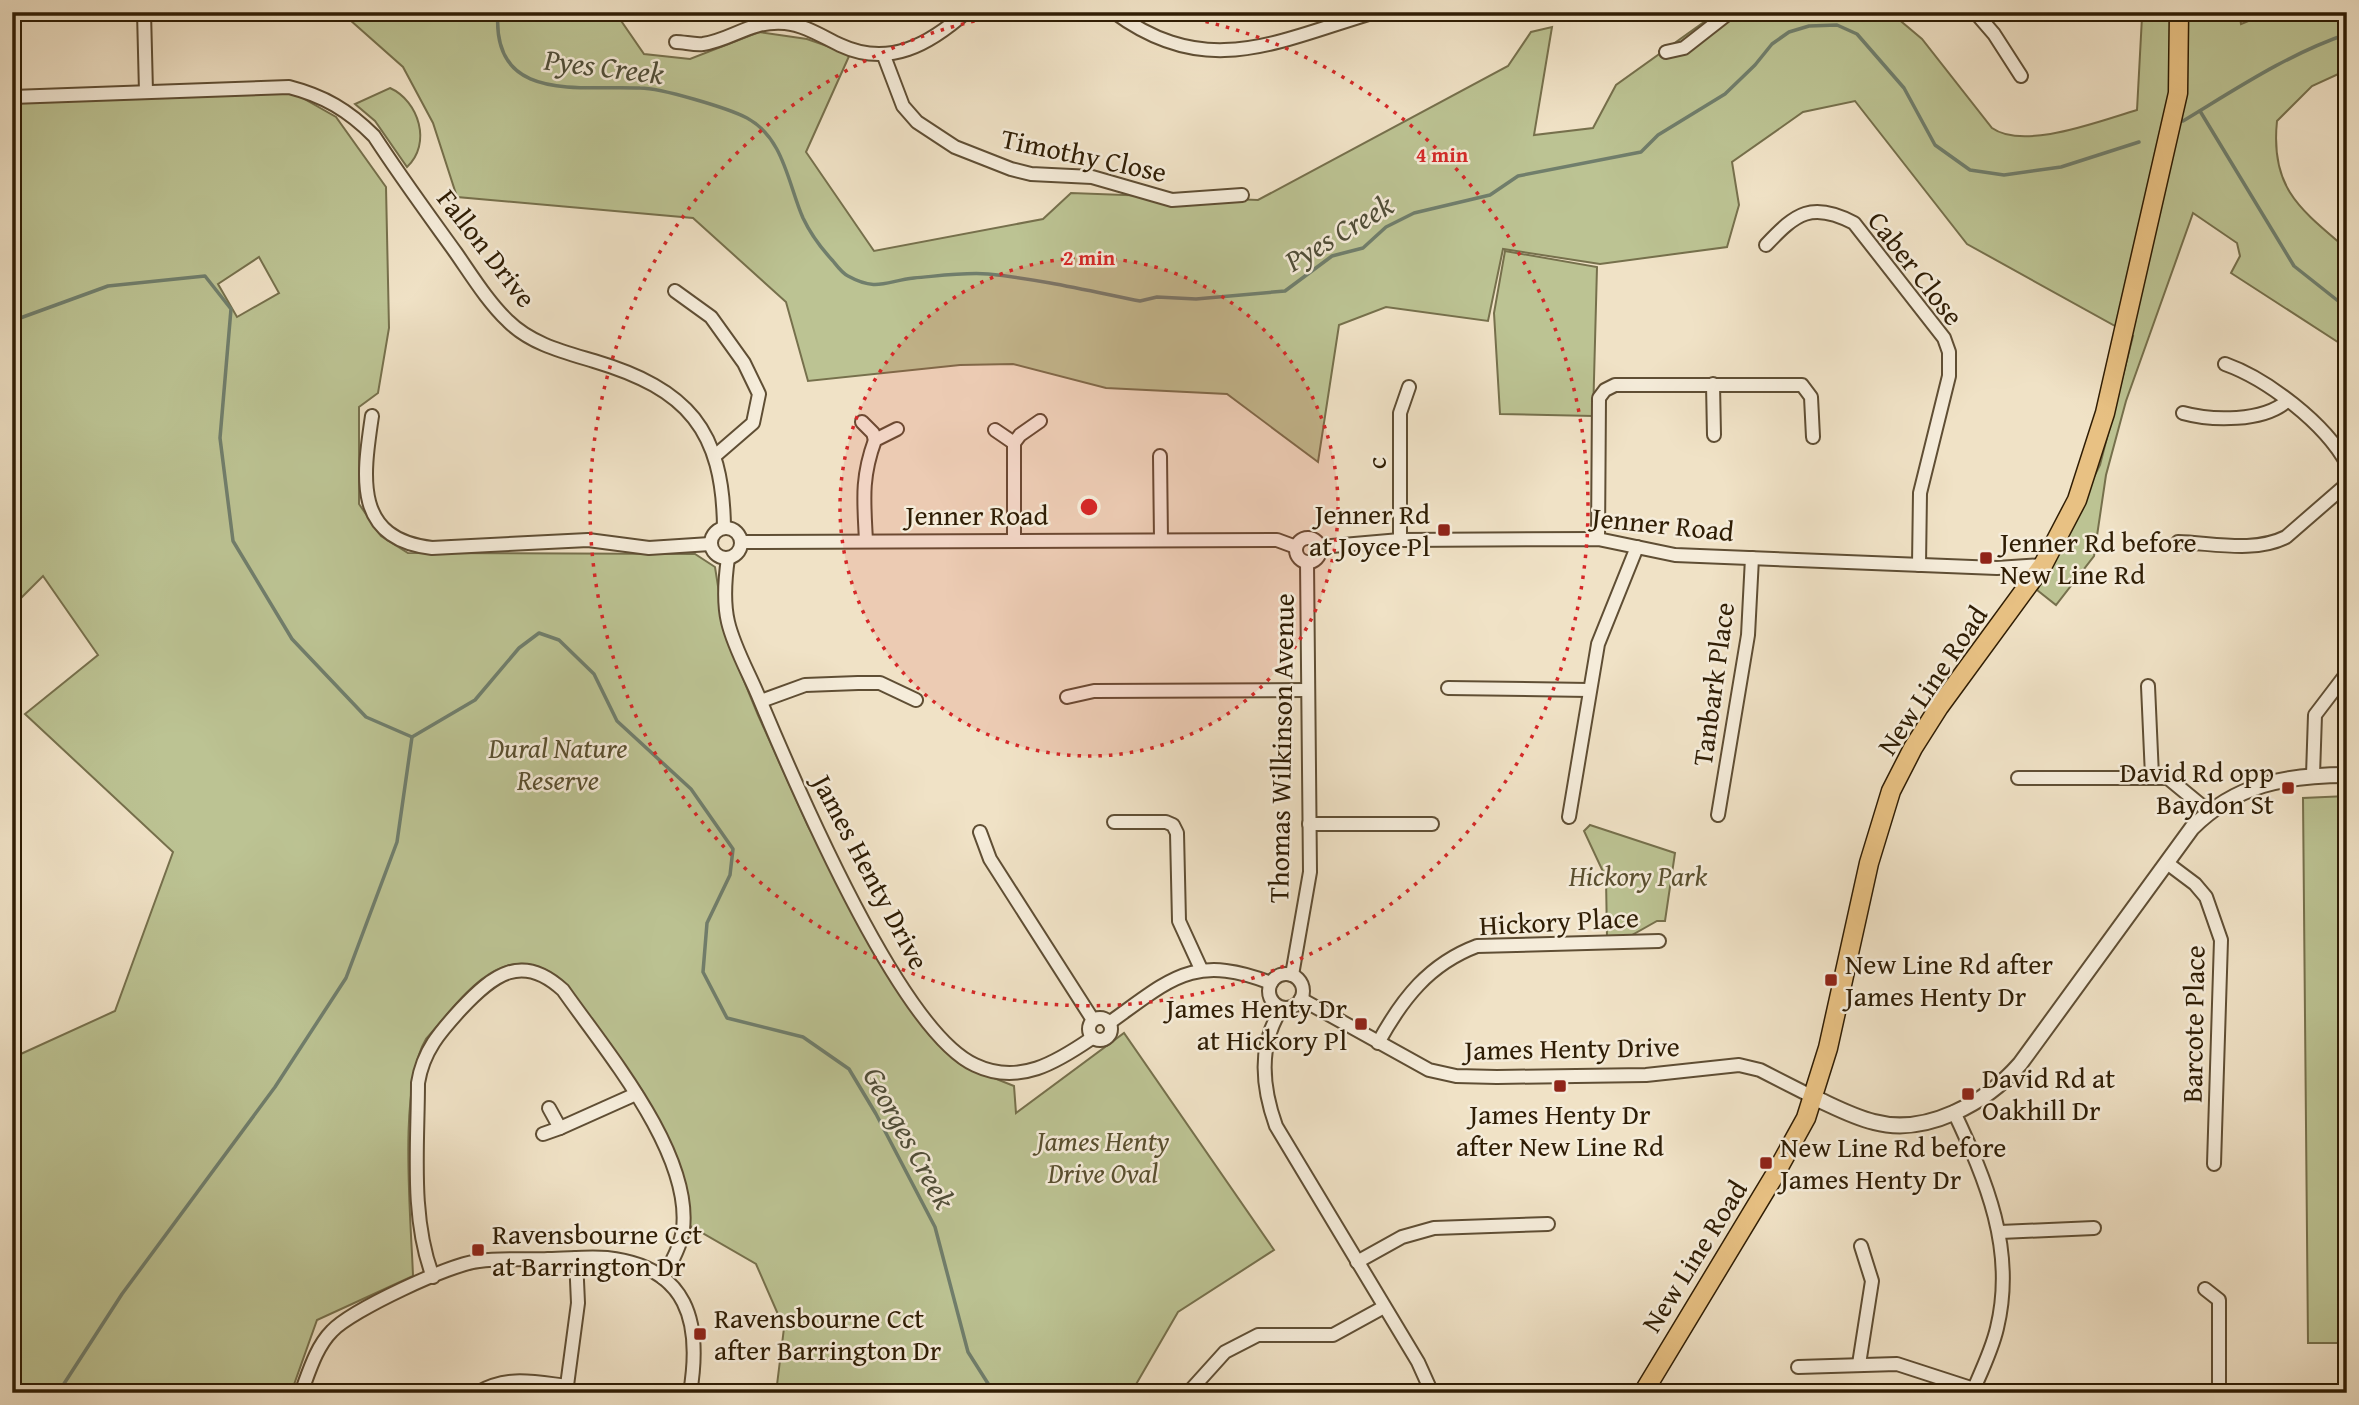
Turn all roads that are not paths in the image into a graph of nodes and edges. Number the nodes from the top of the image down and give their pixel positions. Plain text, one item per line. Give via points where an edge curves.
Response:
1 (144, 12) edge
2 (966, 12) edge
3 (1114, 12) edge
4 (1375, 12) edge
5 (1730, 12) edge
6 (1975, 12) edge
7 (2179, 12) edge
8 (748, 19) edge
9 (676, 42) dead end
10 (1666, 52) dead end
11 (884, 56) junction
12 (2021, 76) dead end
13 (146, 92) junction
14 (12, 97) edge
15 (1242, 195) dead end
16 (1766, 245) dead end
17 (675, 291) dead end
18 (2225, 364) dead end
19 (1713, 384) junction
20 (1409, 387) dead end
21 (2287, 401) junction
22 (2183, 413) dead end
23 (372, 416) dead end
24 (1040, 421) dead end
25 (862, 422) dead end
26 (897, 429) dead end
27 (996, 430) dead end
28 (1714, 435) dead end
29 (1813, 437) dead end
30 (875, 440) junction
31 (1014, 443) junction
32 (716, 456) junction
33 (1160, 456) dead end
34 (2347, 464) edge
35 (2347, 484) edge
36 (724, 528) junction
37 (1161, 539) junction
38 (1598, 539) junction
39 (1014, 540) junction
40 (1400, 540) junction
41 (866, 541) junction
42 (741, 542) junction
43 (2178, 542) dead end
44 (710, 544) junction
45 (1296, 547) junction
46 (1320, 547) junction
47 (1637, 547) junction
48 (728, 558) junction
49 (1752, 558) junction
50 (1307, 562) junction
51 (1919, 565) junction
52 (2043, 565) junction
53 (2347, 673) edge
54 (2148, 686) dead end
55 (1448, 688) dead end
56 (1308, 690) junction
57 (1589, 690) junction
58 (1067, 697) dead end
59 (916, 700) dead end
60 (761, 701) junction
61 (2314, 775) junction
62 (2347, 775) edge
63 (2152, 776) junction
64 (2018, 778) dead end
65 (2208, 811) junction
66 (1718, 815) dead end
67 (1569, 817) dead end
68 (1114, 821) dead end
69 (1309, 824) junction
70 (1432, 824) dead end
71 (981, 832) dead end
72 (2166, 863) junction
73 (1659, 941) dead end
74 (1201, 969) junction
75 (1292, 975) junction
76 (1270, 983) junction
77 (1301, 999) junction
78 (1282, 1008) junction
79 (1093, 1020) junction
80 (1109, 1023) junction
81 (1092, 1038) junction
82 (1377, 1043) junction
83 (636, 1094) junction
84 (1813, 1097) junction
85 (549, 1108) dead end
86 (1954, 1112) junction
87 (559, 1128) junction
88 (543, 1134) dead end
89 (2214, 1164) dead end
90 (1548, 1224) dead end
91 (2094, 1228) dead end
92 (2000, 1232) junction
93 (1861, 1246) dead end
94 (576, 1258) junction
95 (1357, 1262) junction
96 (433, 1277) junction
97 (663, 1278) junction
98 (2205, 1289) dead end
99 (1384, 1307) junction
100 (1859, 1364) junction
101 (1798, 1367) dead end
102 (566, 1390) edge
103 (1973, 1391) edge
104 (301, 1393) edge
105 (477, 1393) edge
106 (690, 1393) edge
107 (1188, 1393) edge
108 (1432, 1393) edge
109 (1643, 1393) edge
110 (2219, 1393) edge

1 - 13 street
2 - 11 street via 927,43
3 - 4 street via 1154,38 1176,46 1225,52 1250,49
5 - 10 street via 1684,48
6 - 12 street
7 - 52 main road, New Line Road via 2178,93 2105,412 2077,500
8 - 9 street via 703,44
8 - 11 street via 804,28 844,47
11 - 15 street, Timothy Close via 903,106 917,122 955,147 1010,169 1092,177 1172,200
13 - 14 street, Fallon Drive
13 - 32 street, Fallon Drive via 289,87 352,114 374,135 508,321 553,349 638,374 667,392 694,419
16 - 51 street, Caber Close via 1796,217 1819,210 1833,212 1854,223 1944,338 1951,366 1920,494
17 - 32 street via 711,317 744,363 759,394 753,423
18 - 21 street via 2249,373
19 - 28 street
19 - 29 street via 1802,385 1811,397
19 - 38 street via 1615,384 1599,398
20 - 40 street, c via 1400,413
21 - 22 street via 2279,408 2253,414 2198,417
21 - 34 street via 2327,437
23 - 44 street via 366,475 370,506 383,529 411,546 588,540 649,548
24 - 31 street
25 - 30 street
26 - 30 street
27 - 31 street
30 - 41 street via 863,478
31 - 39 street
32 - 36 street, Fallon Drive via 724,491
33 - 37 street
35 - 43 street via 2274,543
36 - 42 street via 737,533
36 - 44 street via 713,535
37 - 39 street, Jenner Road
37 - 45 street, Jenner Road via 1277,540
38 - 40 street, Jenner Road
38 - 47 street, Jenner Road
39 - 41 street, Jenner Road
40 - 46 street, Jenner Road
41 - 42 street, Jenner Road
42 - 48 street via 739,551
44 - 48 street via 718,557
45 - 46 street via 1308,537
45 - 50 street via 1300,559
46 - 50 street via 1318,558
47 - 49 street, Jenner Road via 1675,555
47 - 57 street via 1598,644
48 - 60 street, James Henty Drive via 728,623
49 - 51 street, Jenner Road
49 - 66 street, Tanbark Place via 1748,635
50 - 56 street, Thomas Wilkinson Avenue
51 - 52 street, Jenner Road
52 - 84 main road, New Line Road via 1939,707 1891,792 1868,863 1842,989
53 - 61 street via 2315,715
54 - 63 street
55 - 57 street
56 - 58 street via 1094,691
56 - 69 street, Thomas Wilkinson Avenue
57 - 67 street
59 - 60 street via 880,684 858,683 805,685
60 - 81 street, James Henty Drive via 861,914 892,969 945,1045 978,1067 1024,1072 1058,1061
61 - 62 street
61 - 65 street via 2264,782
63 - 64 street
63 - 65 street via 2168,778
65 - 72 street
68 - 74 street via 1173,825 1179,921
69 - 70 street
69 - 75 street, Thomas Wilkinson Avenue via 1310,872
71 - 79 street via 989,859
72 - 86 street via 2015,1070 1987,1095
72 - 89 street, Barcote Place via 2206,897 2221,940
73 - 82 street, Hickory Place via 1477,946 1458,953 1422,980
74 - 76 street via 1224,969
74 - 80 street via 1157,989
75 - 76 street via 1282,974
75 - 77 street via 1301,983
76 - 78 street via 1270,998
77 - 78 street via 1293,1007
77 - 82 street, James Henty Drive
78 - 95 street via 1267,1041 1266,1099 1276,1126
79 - 80 street
79 - 81 street via 1088,1029
80 - 81 street via 1109,1036 1099,1041
82 - 84 street, James Henty Drive via 1429,1070 1456,1076 1646,1075 1739,1065 1760,1070
83 - 87 street
83 - 96 street via 554,981 527,970 498,975 487,982 435,1038 418,1083 420,1227
83 - 97 street via 659,1129 683,1207 680,1238
84 - 86 street via 1854,1116 1890,1125 1917,1124
84 - 109 main road, New Line Road via 1773,1178
85 - 87 street
86 - 92 street via 1981,1170
87 - 88 street
90 - 95 street via 1434,1228 1402,1237
91 - 92 street
92 - 103 street via 2003,1297 1997,1329
93 - 100 street via 1872,1281
94 - 96 street via 478,1261
94 - 97 street via 629,1262
94 - 102 street via 578,1303
95 - 99 street
96 - 104 street via 348,1318 332,1331 316,1354
97 - 106 street via 685,1304 695,1335
98 - 110 street via 2224,1295
99 - 107 street via 1333,1335 1258,1335 1225,1352
99 - 108 street
100 - 101 street
100 - 103 street via 1897,1364
102 - 105 street via 513,1379

